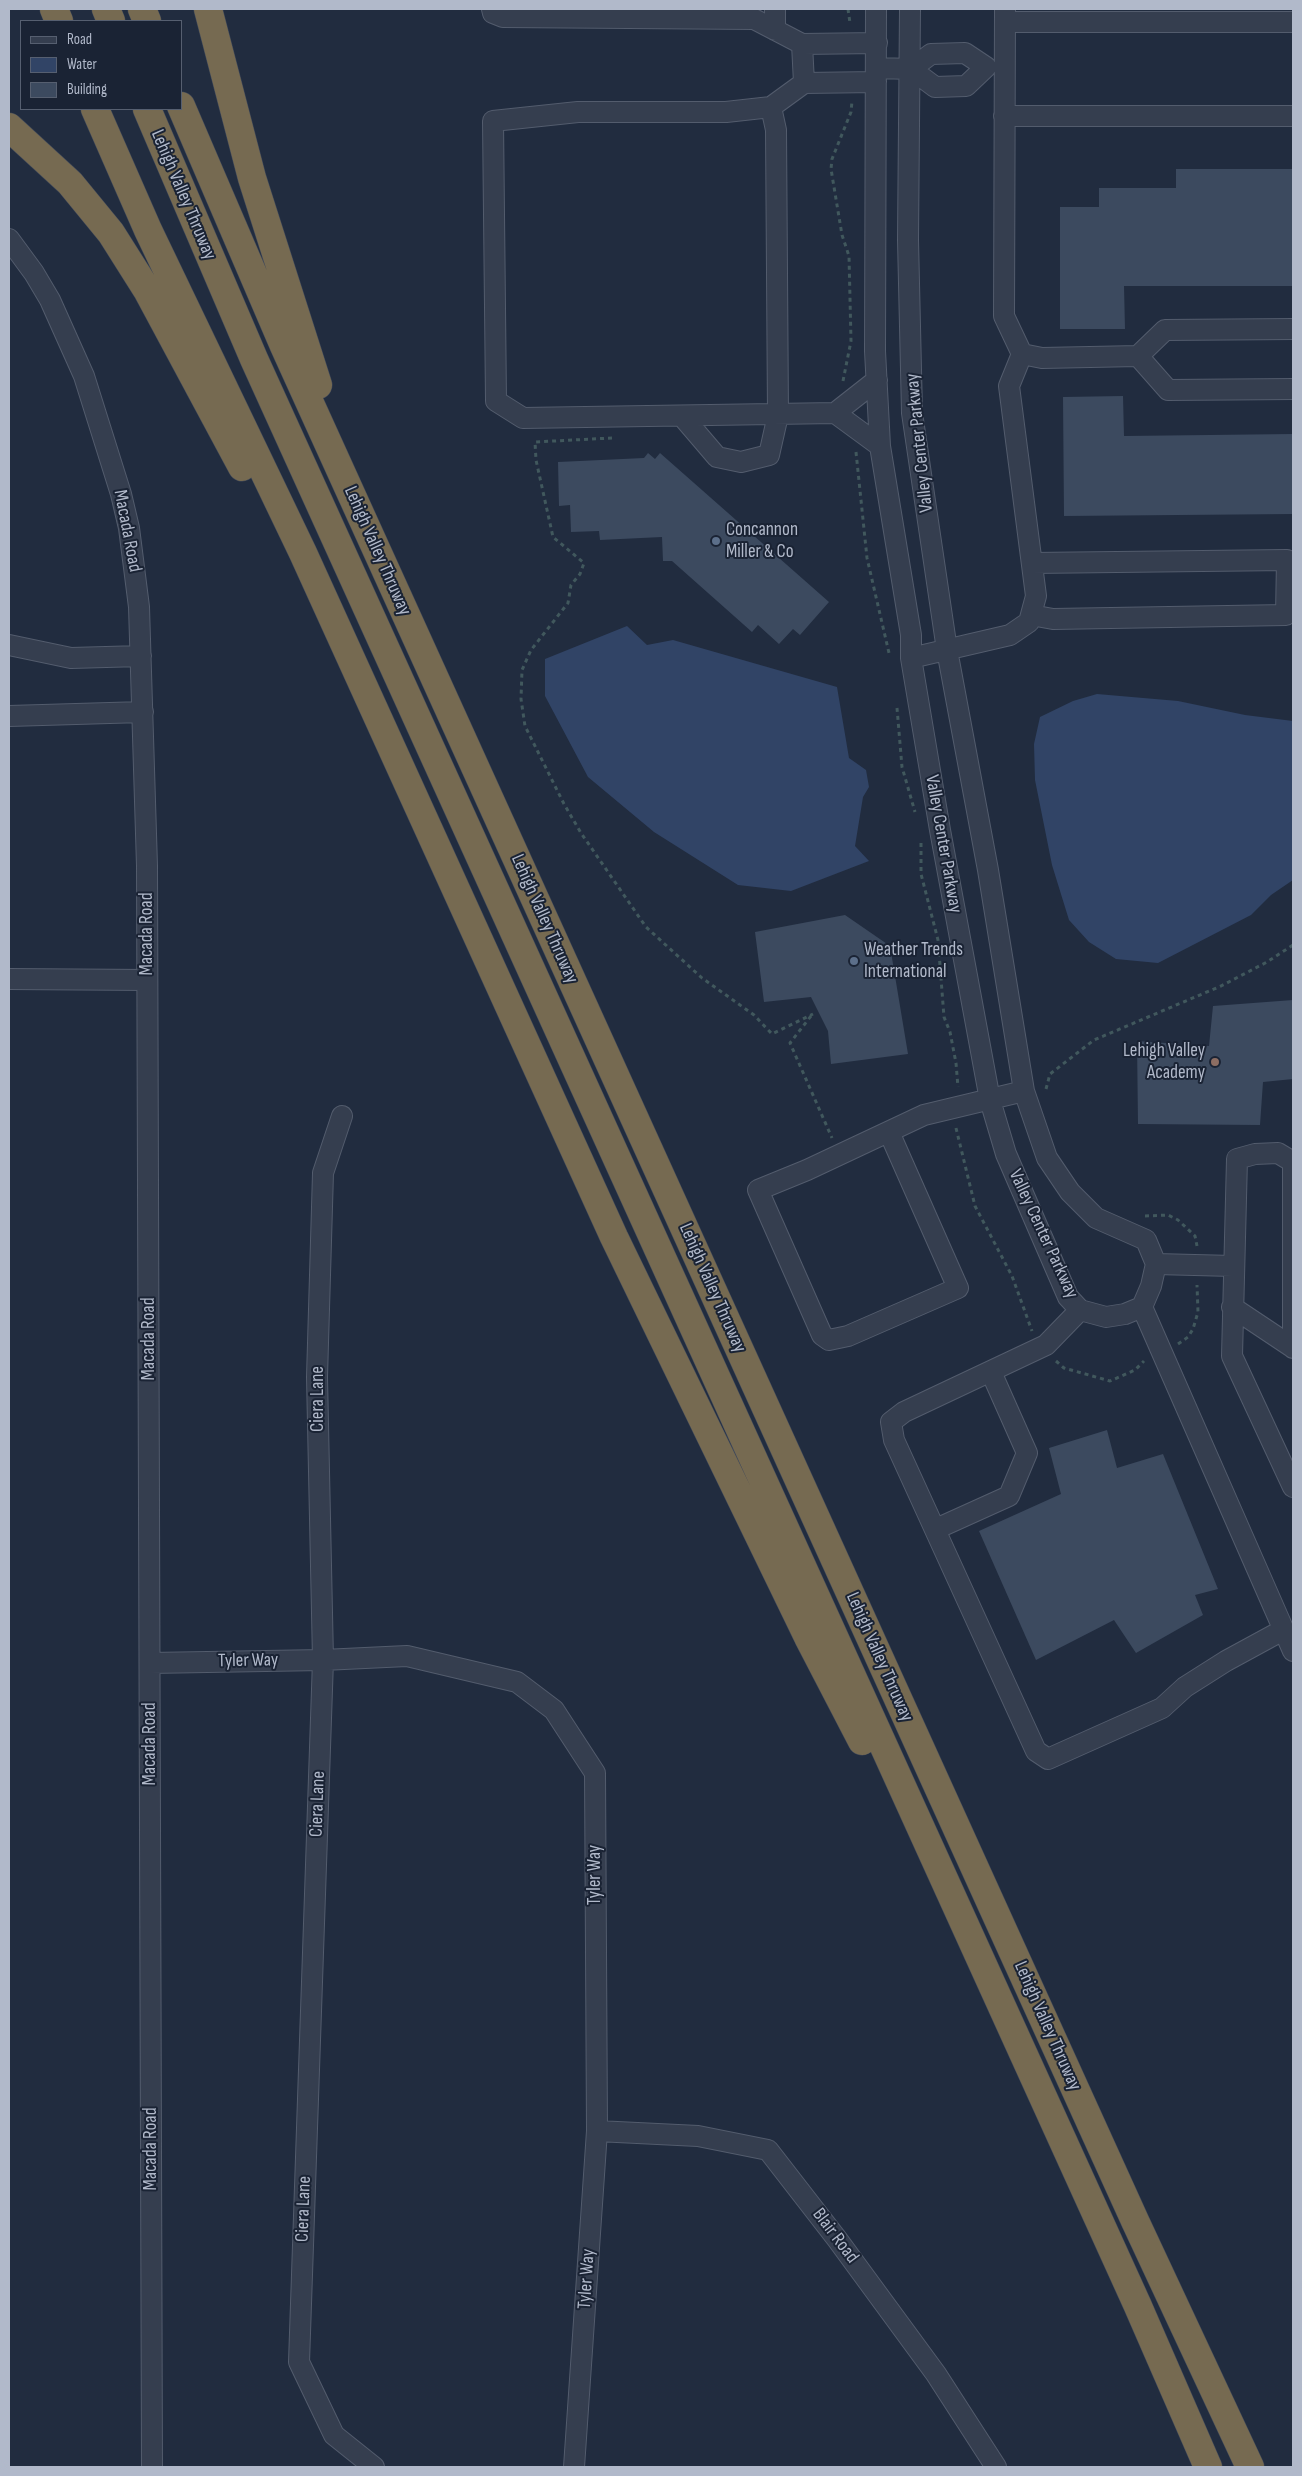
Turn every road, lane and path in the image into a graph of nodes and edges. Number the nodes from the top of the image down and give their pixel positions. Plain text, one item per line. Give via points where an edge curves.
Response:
1 (208, 9) edge
2 (492, 9) edge
3 (775, 9) edge
4 (876, 9) edge
5 (910, 9) edge
6 (1005, 16) edge
7 (1293, 22) edge
8 (775, 30) junction
9 (877, 43) junction
10 (802, 44) junction
11 (995, 68) junction
12 (911, 69) junction
13 (877, 75) junction
14 (804, 84) junction
15 (771, 107) junction
16 (182, 108) edge
17 (95, 110) edge
18 (147, 110) edge
19 (1004, 116) junction
20 (1293, 116) edge
21 (9, 127) edge
22 (9, 239) edge
23 (1293, 329) edge
24 (1022, 354) junction
25 (1138, 356) junction
26 (877, 380) junction
27 (1293, 389) edge
28 (835, 413) junction
29 (778, 415) junction
30 (682, 416) junction
31 (615, 437) dead end
32 (880, 446) junction
33 (357, 508) junction
34 (1032, 563) junction
35 (1031, 615) junction
36 (9, 645) edge
37 (948, 650) junction
38 (141, 656) junction
39 (911, 658) junction
40 (143, 712) junction
41 (9, 716) edge
42 (381, 725) junction
43 (9, 979) edge
44 (147, 980) junction
45 (1024, 1090) junction
46 (990, 1100) junction
47 (342, 1116) dead end
48 (889, 1132) junction
49 (840, 1155) junction
50 (1156, 1264) junction
51 (1233, 1266) junction
52 (1142, 1307) junction
53 (1232, 1307) junction
54 (1080, 1310) junction
55 (1293, 1348) edge
56 (991, 1372) junction
57 (1293, 1487) edge
58 (936, 1529) junction
59 (1283, 1630) junction
60 (1293, 1651) edge
61 (323, 1660) junction
62 (150, 1663) junction
63 (1024, 2056) junction
64 (597, 2131) junction
65 (152, 2467) edge
66 (374, 2467) edge
67 (574, 2467) edge
68 (996, 2467) edge
69 (1208, 2467) edge
70 (1250, 2467) edge

1 - 33 highway via 252,178
2 - 8 street via 493,13 503,17 754,19
3 - 8 street
4 - 9 street, Valley Center Parkway
5 - 12 street, Valley Center Parkway
6 - 7 street
6 - 11 street
8 - 10 street
9 - 10 street
9 - 13 street, Valley Center Parkway
10 - 14 street
11 - 12 street via 965,53 931,54
11 - 12 street via 966,86 935,87
11 - 19 street
12 - 13 street
12 - 37 street, Valley Center Parkway via 908,240 912,413
13 - 14 street
13 - 26 street, Valley Center Parkway
14 - 15 street
15 - 29 street via 776,130
15 - 30 street via 726,112 578,112 493,121 496,401 523,418
16 - 33 highway, Lehigh Valley Thruway
17 - 42 highway via 148,230 303,553
18 - 63 highway, Lehigh Valley Thruway via 254,360
19 - 20 street
19 - 24 street via 1004,316
21 - 42 highway via 70,183 106,226 128,259
22 - 38 street, Macada Road via 34,273 64,330 84,376 108,448 129,528
23 - 25 street via 1165,330
24 - 25 street via 1042,358
24 - 34 street via 1009,386
25 - 27 street via 1168,390
26 - 28 street
26 - 32 street, Valley Center Parkway
28 - 29 street
28 - 32 street
29 - 30 street
29 - 30 street via 769,455 741,462 717,457
31 - 49 path via 608,440 535,442 553,537 584,563 571,585 568,603 531,650 522,670 521,699 525,726 581,833 646,927 702,978 754,1015 772,1034 813,1014 790,1043
32 - 39 street, Valley Center Parkway via 911,635
33 - 70 highway, Lehigh Valley Thruway
34 - 35 street via 1036,596
34 - 35 street via 1286,560 1286,615 1053,619
35 - 37 street via 1028,622 1010,635
36 - 38 street via 71,658
37 - 39 street
37 - 45 street, Valley Center Parkway
38 - 40 street, Macada Road
39 - 46 street, Valley Center Parkway
40 - 41 street
40 - 44 street, Macada Road
42 - 63 highway via 618,1246 808,1637
43 - 44 street
44 - 62 street, Macada Road
45 - 46 street
45 - 50 street, Valley Center Parkway via 1047,1158 1070,1192 1096,1218 1146,1240
46 - 48 street via 924,1115
46 - 54 street, Valley Center Parkway via 1006,1154 1068,1297
47 - 61 street, Ciera Lane via 323,1173 317,1377
48 - 49 street
48 - 49 street via 958,1288 848,1336 829,1340 822,1335 758,1190
50 - 51 street
50 - 52 street
51 - 53 street
51 - 55 street via 1237,1159 1278,1153 1292,1162
52 - 54 street, Valley Center Parkway via 1106,1317
52 - 59 street
53 - 55 street
53 - 57 street via 1232,1356
54 - 56 street via 1046,1345
56 - 58 street via 1027,1453 1009,1496
56 - 58 street via 904,1412 892,1422 894,1440
58 - 59 street via 1036,1751 1048,1760 1162,1708 1185,1687
59 - 60 street
61 - 62 street, Tyler Way
61 - 64 street, Tyler Way via 407,1656 517,1682 554,1710 595,1773
61 - 66 street, Ciera Lane via 299,2362 334,2435
62 - 65 street, Macada Road
63 - 69 highway, Lehigh Valley Thruway
64 - 67 street, Tyler Way
64 - 68 street, Blair Road via 698,2136 768,2150 936,2374

